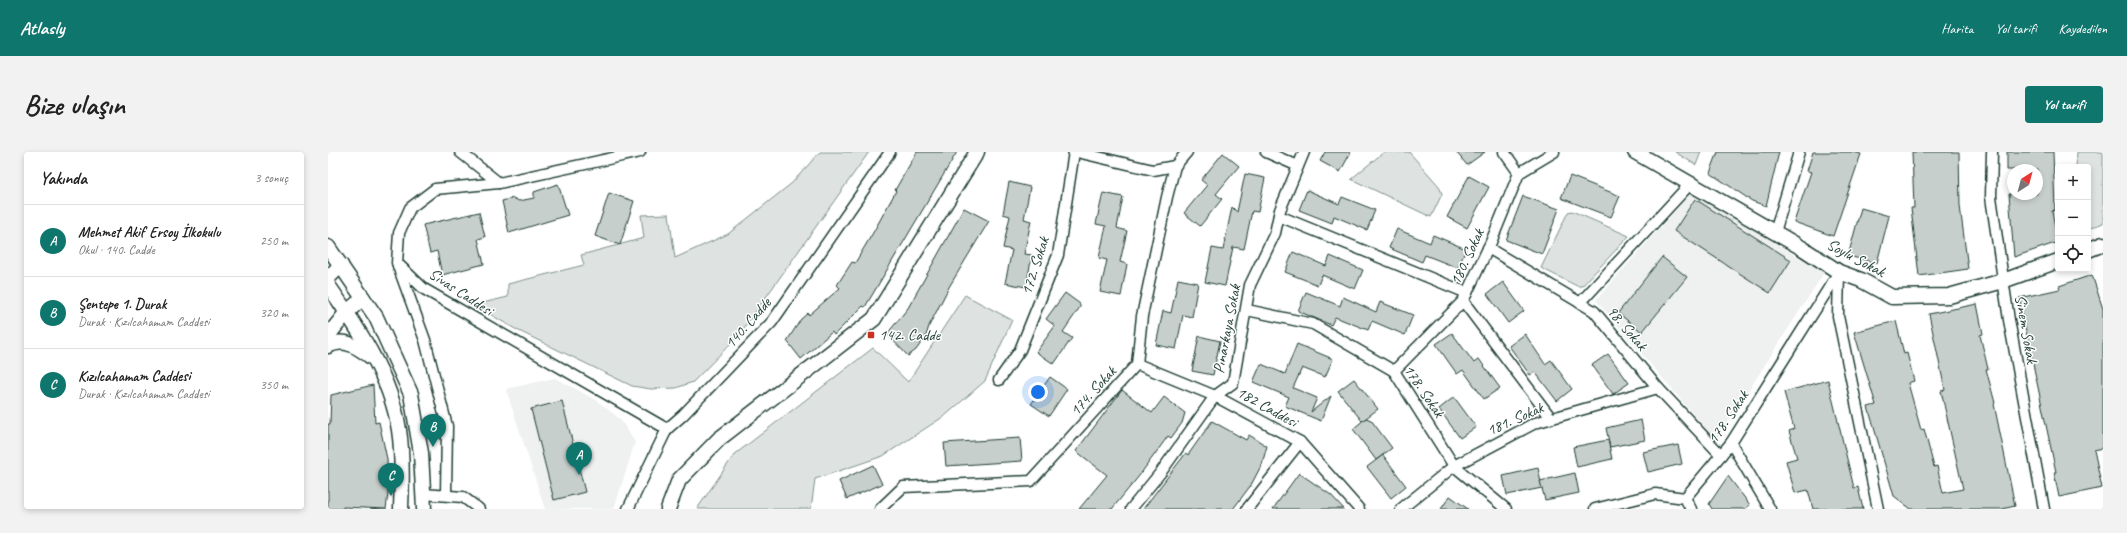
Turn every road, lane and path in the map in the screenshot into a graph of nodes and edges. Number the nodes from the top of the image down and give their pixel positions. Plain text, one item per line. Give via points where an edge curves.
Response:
1 (460, 152) edge
2 (640, 152) edge
3 (890, 152) edge
4 (977, 152) edge
5 (1074, 152) edge
6 (1077, 152) edge
7 (1187, 152) edge
8 (1266, 152) edge
9 (1304, 152) edge
10 (1504, 152) edge
11 (1554, 152) edge
12 (1799, 152) edge
13 (1992, 152) edge
14 (1643, 154) edge
15 (1175, 166) junction
16 (1298, 166) junction
17 (1519, 173) junction
18 (499, 183) junction
19 (1690, 184) junction
20 (1279, 216) junction
21 (1775, 232) junction
22 (2103, 244) edge
23 (328, 247) edge
24 (1488, 248) junction
25 (2091, 249) edge
26 (2055, 262) edge
27 (397, 263) junction
28 (341, 265) junction
29 (1839, 272) junction
30 (328, 278) edge
31 (2003, 281) junction
32 (328, 286) edge
33 (1465, 297) junction
34 (363, 298) junction
35 (1580, 303) junction
36 (1247, 310) junction
37 (346, 313) junction
38 (328, 336) edge
39 (328, 346) edge
40 (373, 359) junction
41 (1137, 364) junction
42 (1394, 371) junction
43 (999, 380) dead end
44 (1658, 388) junction
45 (1215, 396) junction
46 (1551, 418) junction
47 (667, 430) junction
48 (1300, 442) junction
49 (1731, 443) junction
50 (1720, 455) junction
51 (1454, 466) junction
52 (423, 494) junction
53 (446, 495) junction
54 (1684, 498) junction
55 (401, 509) edge
56 (424, 509) edge
57 (479, 509) edge
58 (628, 509) edge
59 (668, 509) edge
60 (880, 509) edge
61 (1131, 509) edge
62 (1247, 509) edge
63 (1359, 509) edge
64 (1401, 509) edge
65 (1506, 509) edge
66 (1595, 509) edge
67 (1691, 509) edge
68 (1770, 509) edge
69 (1878, 509) edge
70 (2044, 509) edge

1 - 18 street
2 - 18 street
3 - 47 street, 140. Cadde via 772,322
4 - 59 street via 874,319 718,439 679,480
5 - 43 street, 172. Sokak via 1058,255 1020,350
6 - 15 street via 1153,170
7 - 15 street, 174. Sokak
8 - 16 street
9 - 16 street, Pınarkaya Sokak
10 - 17 street
11 - 17 street
12 - 21 street
13 - 31 street, Sinem Sokak via 1991,197
14 - 19 street, Soylu Sokak
15 - 41 street, 174. Sokak via 1142,316
16 - 20 street, Pınarkaya Sokak
17 - 24 street, 180. Sokak
18 - 27 street via 435,189 416,203 410,208 399,233
19 - 21 street, Soylu Sokak
19 - 35 street
20 - 33 street
20 - 36 street, Pınarkaya Sokak via 1275,233 1250,285
21 - 29 street, Soylu Sokak
22 - 25 street
23 - 28 street
24 - 33 street, 180. Sokak
24 - 35 street, 98. Sokak
26 - 31 street, Soylu Sokak
27 - 47 street, Sivas Caddesi via 424,289
27 - 53 street via 425,340 447,426
28 - 30 street
28 - 34 street
29 - 31 street, Soylu Sokak via 1861,280 1892,297 1949,296
29 - 49 street, 178. Sokak
29 - 69 street via 1839,323
31 - 70 street, Sinem Sokak
32 - 37 street
33 - 42 street, 180. Sokak
33 - 46 street
34 - 37 street
34 - 52 street via 376,318 411,394 421,453
35 - 44 street, 98. Sokak via 1594,312
36 - 42 street, 178. Sokak via 1313,324
36 - 45 street, Pınarkaya Sokak via 1232,383
37 - 38 street
37 - 40 street
39 - 40 street via 343,342 353,345
40 - 55 street via 389,390 399,430
41 - 45 street, 182 Caddesi
41 - 60 street, 174. Sokak via 1031,481 903,487
42 - 51 street, 178. Sokak
44 - 46 street, 181. Sokak
44 - 50 street, 98. Sokak
45 - 48 street, 182 Caddesi
45 - 61 street, Pınarkaya Sokak via 1161,472
46 - 51 street, 181. Sokak via 1535,423
47 - 58 street, 140. Cadde
48 - 62 street
48 - 63 street, 182 Caddesi
49 - 50 street, 178. Sokak
49 - 68 street
50 - 54 street, 178. Sokak
51 - 64 street, 181. Sokak
51 - 65 street, 178. Sokak
52 - 53 street
52 - 56 street
53 - 57 street via 463,497
54 - 66 street via 1655,494
54 - 67 street

